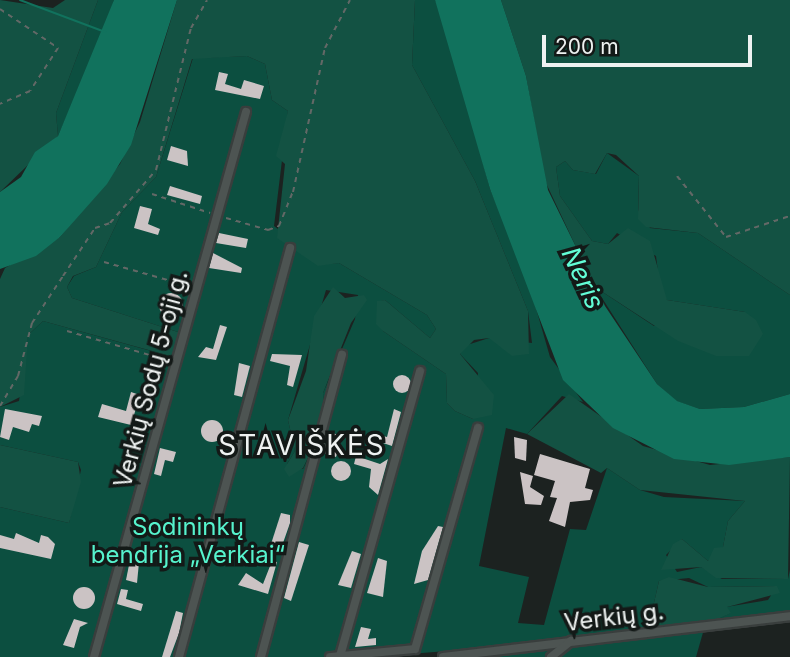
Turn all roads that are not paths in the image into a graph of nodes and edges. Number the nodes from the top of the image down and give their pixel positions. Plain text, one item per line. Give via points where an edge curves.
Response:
1 (246, 112) dead end
2 (290, 248) dead end
3 (342, 355) dead end
4 (420, 371) dead end
5 (478, 428) dead end
6 (790, 616) edge
7 (571, 641) junction
8 (340, 656) edge
9 (94, 657) edge
10 (178, 657) edge
11 (261, 657) edge
12 (330, 657) edge
13 (443, 657) edge
14 (551, 657) edge

1 - 9 street, Verkių Sodų 5-oji g.
2 - 10 street
3 - 11 street
4 - 8 street
5 - 8 street via 415,649
6 - 7 street, Verkių g.
7 - 13 street, Verkių g.
7 - 14 street
8 - 12 street

